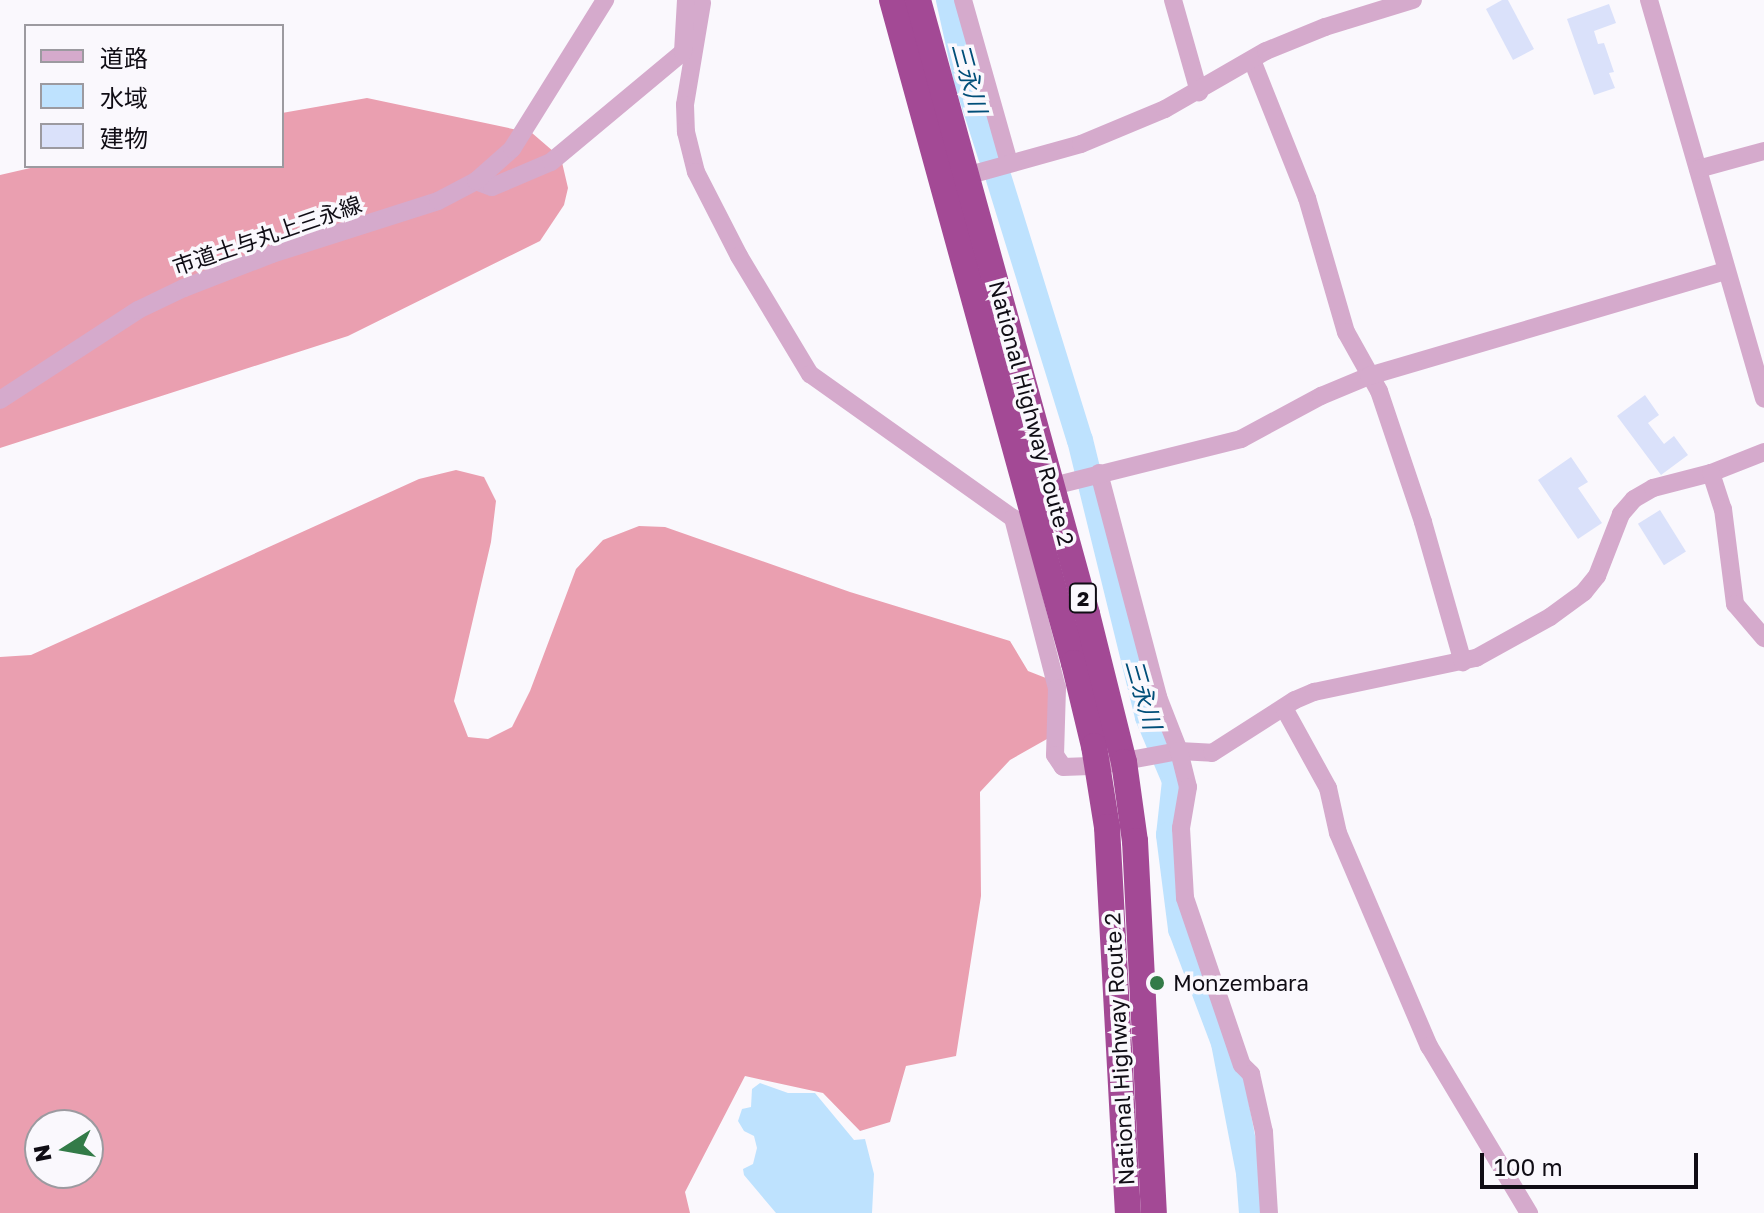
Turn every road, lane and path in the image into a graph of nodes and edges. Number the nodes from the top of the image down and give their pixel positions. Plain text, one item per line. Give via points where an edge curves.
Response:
1 (605, 0) edge
2 (892, 0) edge
3 (918, 0) edge
4 (963, 0) edge
5 (1173, 0) edge
6 (1413, 0) edge
7 (1649, 0) edge
8 (694, 1) edge
9 (1252, 60) junction
10 (1199, 92) junction
11 (1764, 151) edge
12 (1009, 163) junction
13 (1698, 169) junction
14 (966, 176) junction
15 (476, 181) junction
16 (1726, 271) junction
17 (1369, 376) junction
18 (1764, 399) edge
19 (0, 400) edge
20 (1764, 452) edge
21 (1711, 473) junction
22 (1096, 474) junction
23 (1061, 484) junction
24 (1764, 638) edge
25 (1463, 662) junction
26 (1284, 708) junction
27 (1176, 752) junction
28 (1132, 760) junction
29 (1097, 766) junction
30 (1128, 1213) edge
31 (1154, 1213) edge
32 (1269, 1213) edge
33 (1529, 1213) edge

1 - 15 street via 512,149
2 - 29 highway, National Highway Route 2 / 2 via 1074,663
3 - 14 highway, National Highway Route 2 / 2
4 - 12 street
5 - 10 street
6 - 9 street via 1325,27
7 - 13 street
8 - 15 street via 683,52 551,162 492,187
8 - 29 street via 686,132 696,172 733,243 810,374 1013,518 1057,688 1055,755 1063,767
9 - 10 street
9 - 17 street via 1307,198 1346,332
10 - 12 street via 1081,144
11 - 13 street
12 - 14 street
13 - 16 street
14 - 23 highway, National Highway Route 2 / 2
15 - 19 street, 市道土与丸上三永線 via 424,206 184,288 138,310
16 - 17 street
16 - 18 street
17 - 22 street via 1241,439
17 - 25 street via 1379,391 1423,522
20 - 21 street
21 - 24 street via 1723,509 1735,604
21 - 25 street via 1653,488 1634,499 1621,514 1597,576 1584,592 1550,617
22 - 23 street
22 - 27 street
23 - 28 highway, National Highway Route 2 / 2
25 - 26 street via 1314,692
26 - 27 street via 1212,753
26 - 33 street via 1328,788 1338,833 1429,1046
27 - 28 street
27 - 32 street via 1188,787 1181,828 1185,898 1242,1065 1251,1074 1264,1132
28 - 29 street
28 - 31 highway, National Highway Route 2 / 2
29 - 30 highway, National Highway Route 2 / 2 via 1107,827

